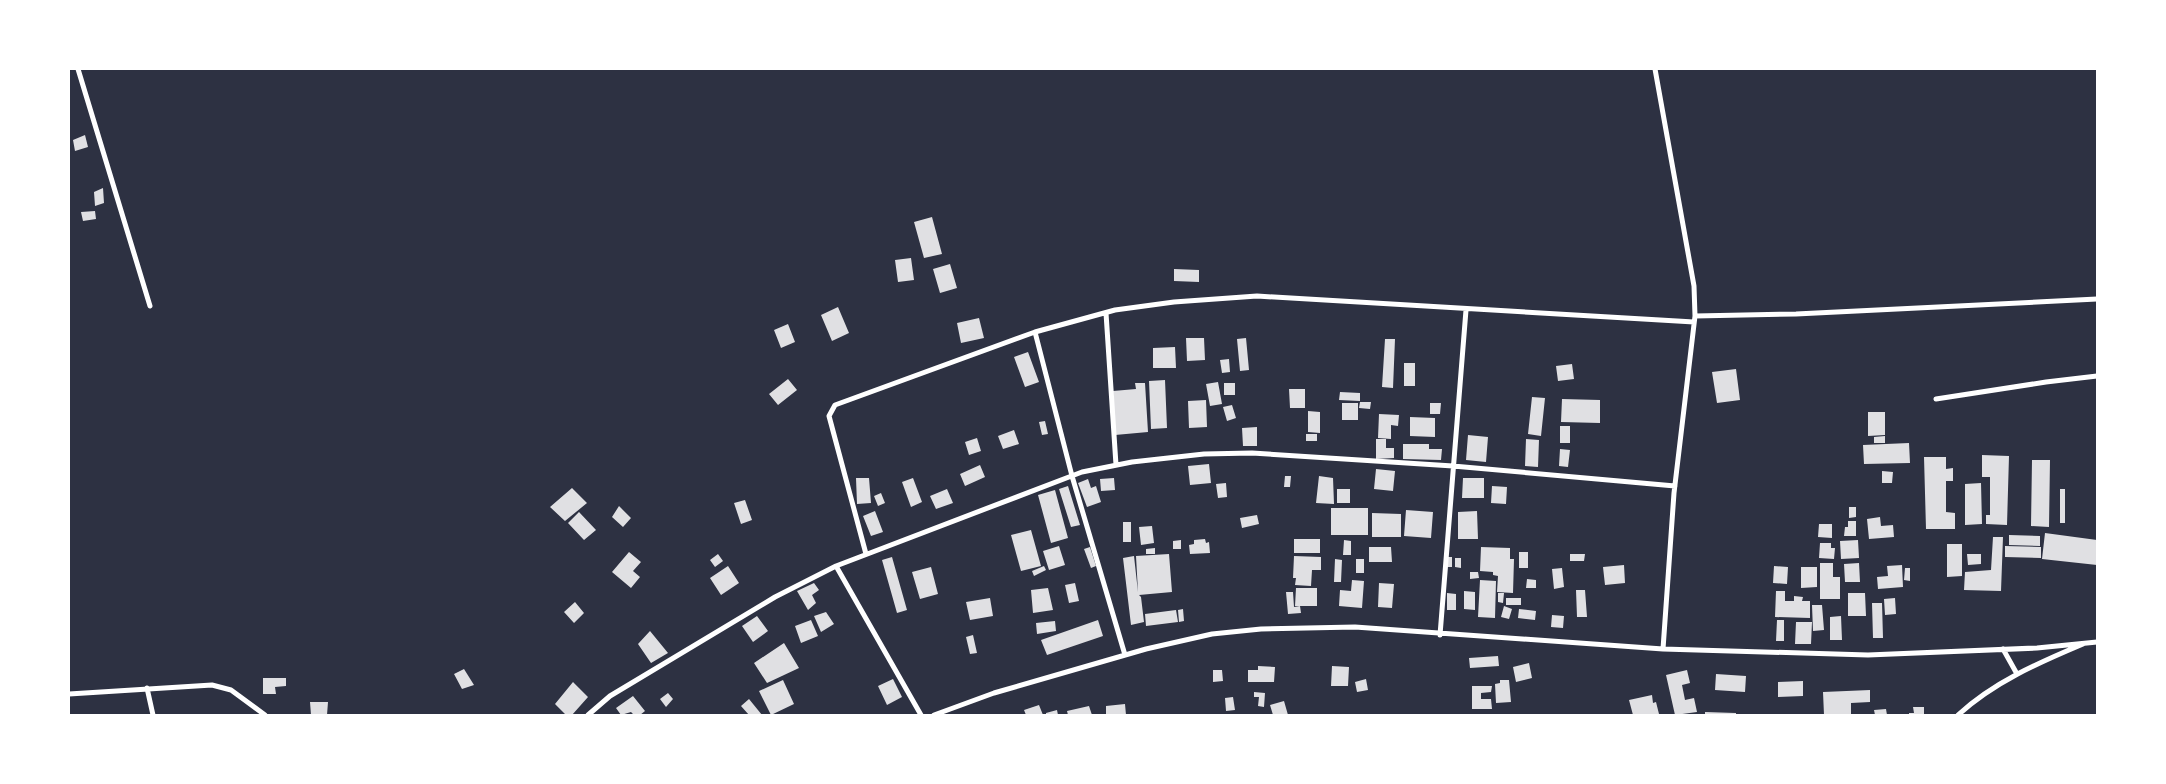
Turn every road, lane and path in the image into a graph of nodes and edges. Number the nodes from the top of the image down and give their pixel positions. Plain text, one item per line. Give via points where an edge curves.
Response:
1 (78, 69) edge
2 (1655, 69) edge
3 (2097, 299) edge
4 (150, 306) dead end
5 (1466, 310) junction
6 (1106, 313) junction
7 (1695, 316) junction
8 (1694, 322) junction
9 (1034, 332) junction
10 (2097, 376) edge
11 (1936, 399) dead end
12 (1116, 465) junction
13 (1453, 466) junction
14 (1072, 476) junction
15 (1675, 486) junction
16 (866, 554) junction
17 (836, 566) junction
18 (1440, 635) junction
19 (2088, 642) junction
20 (2097, 642) edge
21 (2003, 649) junction
22 (1663, 650) junction
23 (1126, 655) junction
24 (2017, 674) junction
25 (148, 688) junction
26 (69, 694) edge
27 (154, 715) edge
28 (265, 715) edge
29 (588, 715) edge
30 (921, 715) edge
31 (934, 715) edge
32 (1958, 715) edge

1 - 4 street
2 - 7 street via 1692,263
3 - 7 street
5 - 6 street via 1257,296 1174,302
5 - 8 street
5 - 13 street
6 - 9 street
6 - 12 street
7 - 8 street
8 - 15 street
9 - 14 street
9 - 16 street via 831,409 829,416
10 - 11 street
12 - 13 street via 1204,454 1252,453
12 - 14 street
13 - 15 street
13 - 18 street
14 - 16 street
14 - 23 street
15 - 22 street
16 - 17 street
17 - 29 street via 775,597 610,696
17 - 30 street
18 - 22 street
18 - 23 street via 1355,627 1260,629 1212,634
19 - 20 street
19 - 21 street
19 - 24 street
21 - 22 street via 1868,655
21 - 24 street
23 - 31 street via 994,693
24 - 32 street
25 - 26 street
25 - 27 street
25 - 28 street via 222,687

